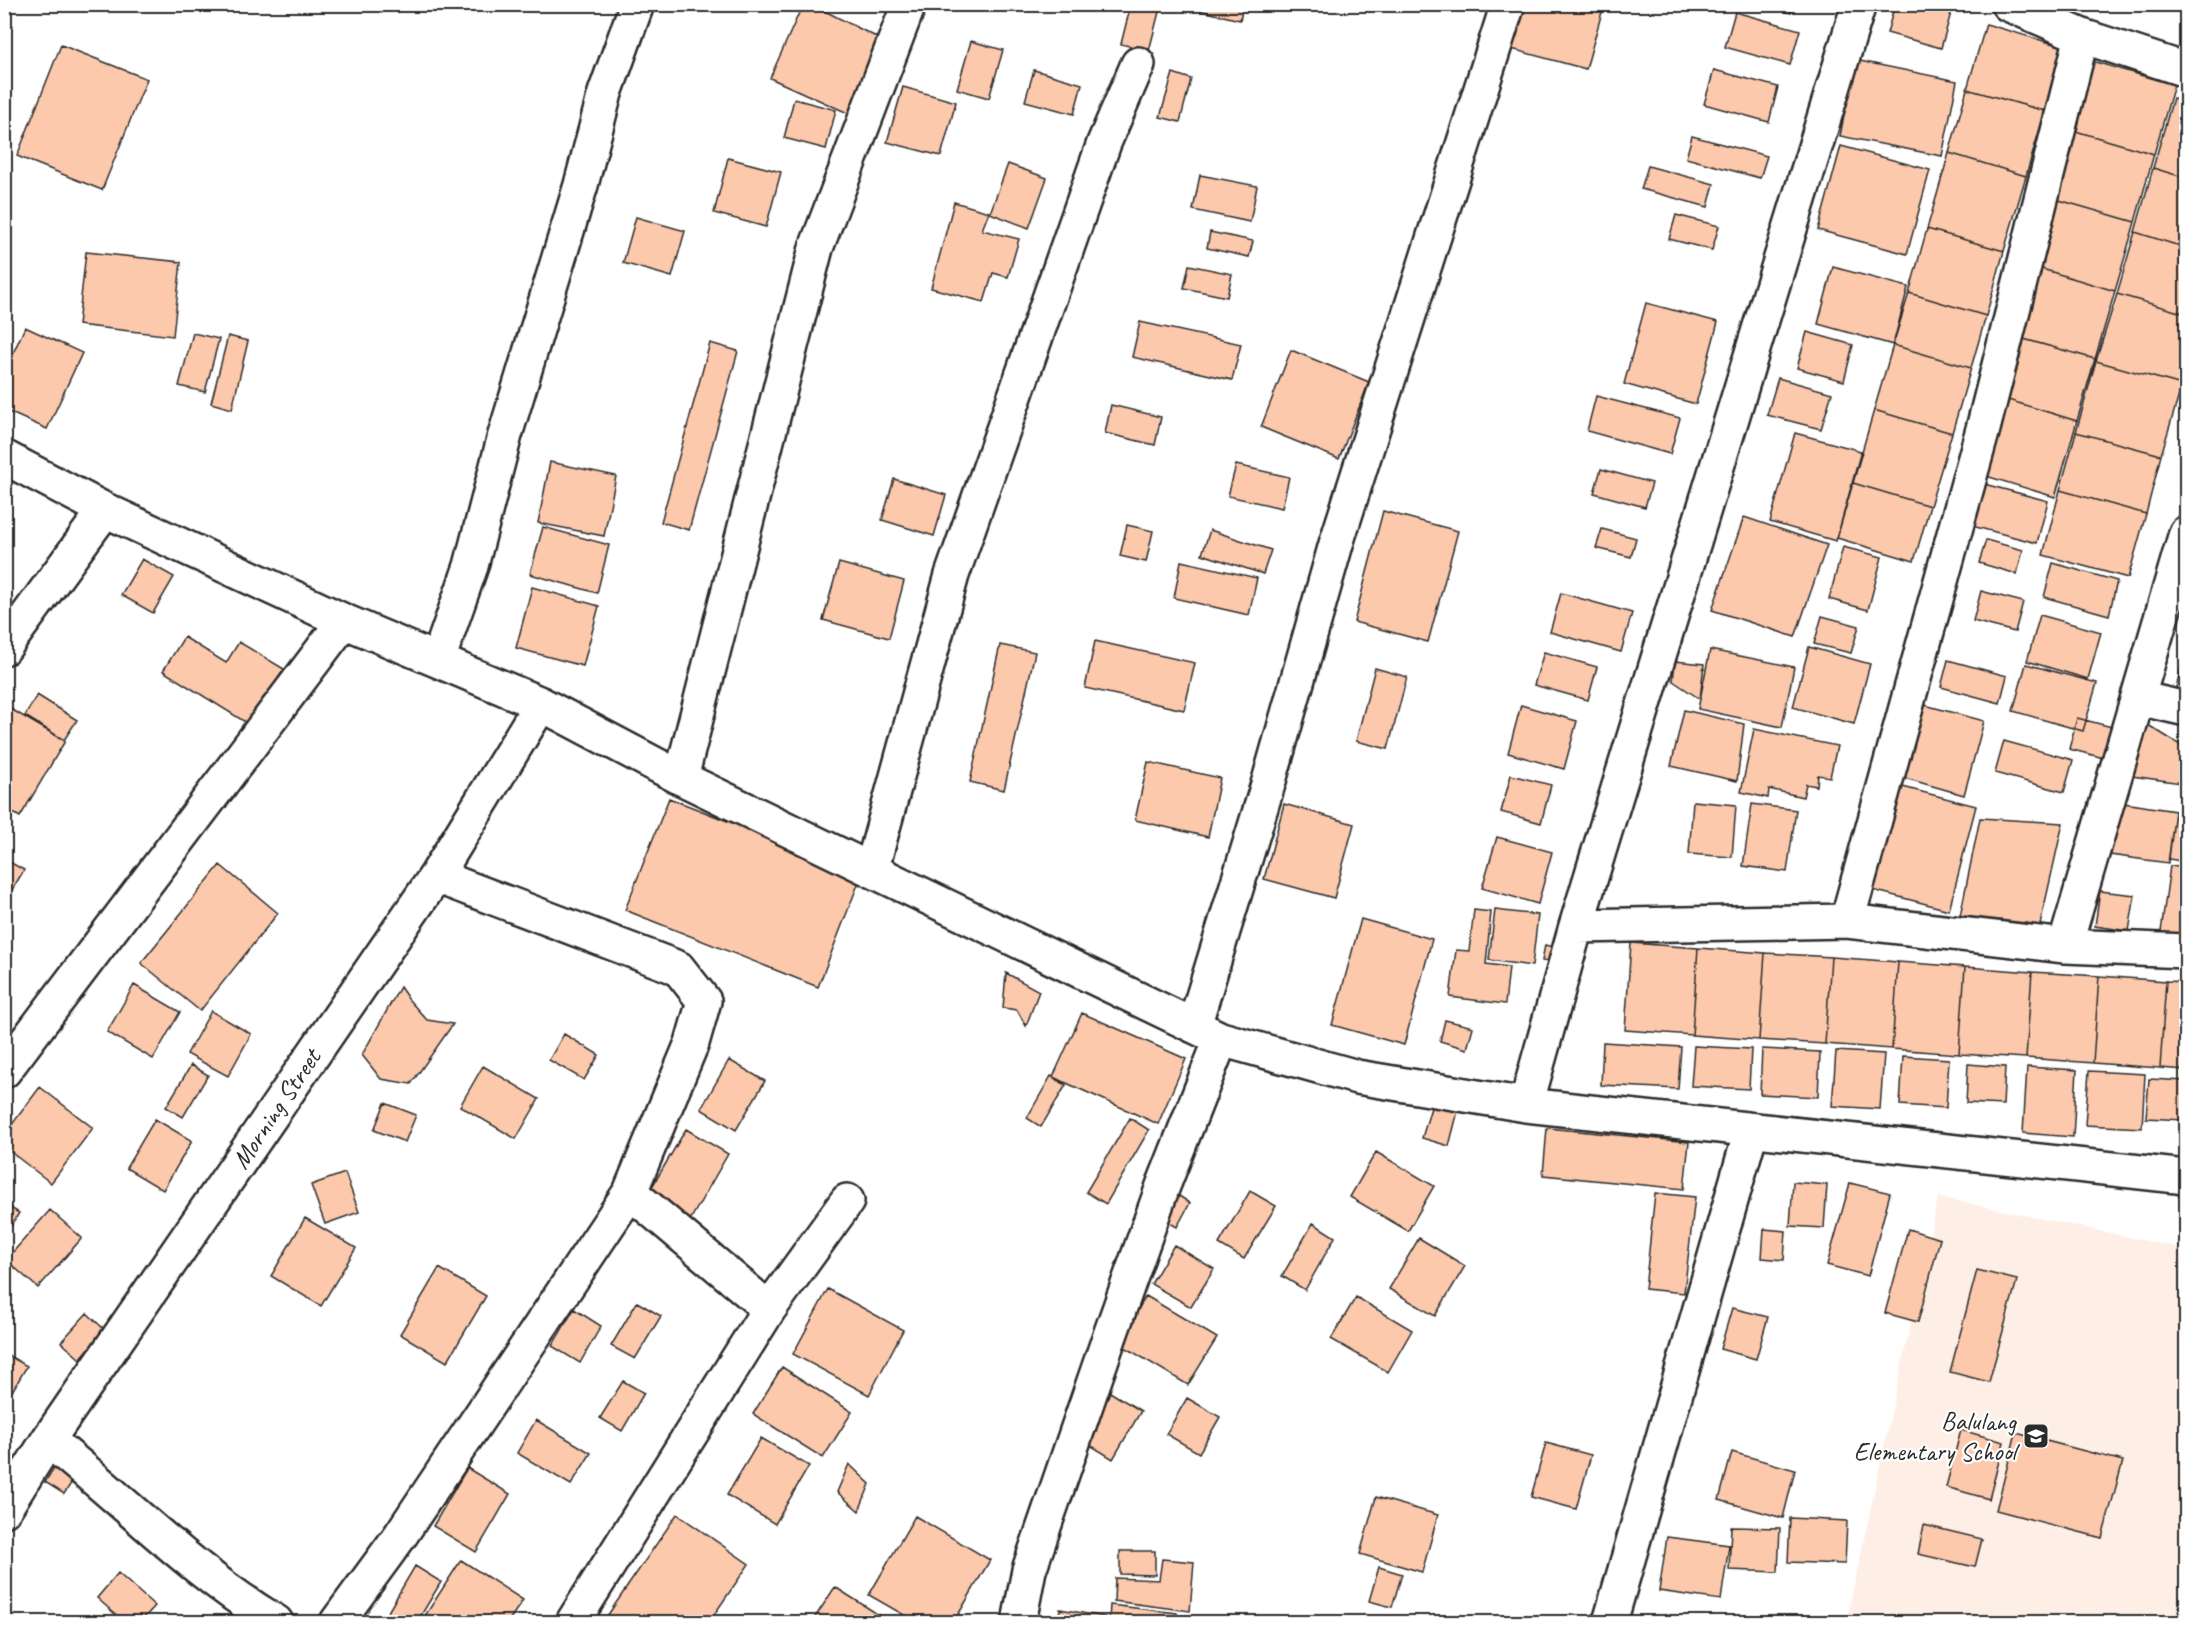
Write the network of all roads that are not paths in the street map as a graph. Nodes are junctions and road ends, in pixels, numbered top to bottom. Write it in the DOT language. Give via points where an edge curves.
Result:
graph roads {
  1 [pos="637,4"];
  2 [pos="909,4"];
  3 [pos="1508,4"];
  4 [pos="1859,4"];
  5 [pos="2008,4"];
  6 [pos="2082,36"];
  7 [pos="1138,64"];
  8 [pos="2187,70"];
  9 [pos="4,457"];
  10 [pos="105,510"];
  11 [pos="2187,533"];
  12 [pos="344,621"];
  13 [pos="4,648"];
  14 [pos="438,660"];
  15 [pos="2138,698"];
  16 [pos="541,704"];
  17 [pos="2187,709"];
  18 [pos="681,778"];
  19 [pos="872,868"];
  20 [pos="436,876"];
  21 [pos="1847,921"];
  22 [pos="1576,926"];
  23 [pos="2066,946"];
  24 [pos="2187,951"];
  25 [pos="1208,1033"];
  26 [pos="4,1071"];
  27 [pos="1526,1105"];
  28 [pos="1751,1131"];
  29 [pos="2187,1177"];
  30 [pos="630,1192"];
  31 [pos="848,1201"];
  32 [pos="769,1309"];
  33 [pos="48,1440"];
  34 [pos="4,1510"];
  35 [pos="276,1623"];
  36 [pos="337,1623"];
  37 [pos="573,1623"];
  38 [pos="1019,1623"];
  39 [pos="1610,1623"];
  1 -- 14 [label="street" via="605,93 471,566"];
  2 -- 18 [label="street" via="816,248"];
  3 -- 25 [label="street" via="1336,544 1269,781"];
  4 -- 22 [label="street"];
  5 -- 6 [label="street"];
  6 -- 8 [label="street"];
  6 -- 21 [label="street" via="1983,429"];
  7 -- 19 [label="street" via="1104,143 952,575"];
  9 -- 10 [label="street"];
  10 -- 12 [label="street"];
  10 -- 13 [label="street"];
  11 -- 15 [label="street"];
  12 -- 14 [label="street"];
  12 -- 26 [label="street"];
  14 -- 16 [label="street"];
  15 -- 17 [label="street"];
  15 -- 23 [label="street"];
  16 -- 18 [label="street"];
  16 -- 20 [label="street, Morning Street"];
  18 -- 19 [label="street"];
  19 -- 25 [label="street"];
  20 -- 30 [label="street" via="678,968 704,1001 692,1043"];
  20 -- 33 [label="street, Morning Street"];
  21 -- 22 [label="street"];
  21 -- 23 [label="street"];
  22 -- 27 [label="street"];
  23 -- 24 [label="street"];
  25 -- 27 [label="street" via="1357,1077"];
  25 -- 38 [label="street" via="1163,1186 1029,1570"];
  27 -- 28 [label="street"];
  28 -- 29 [label="street"];
  28 -- 39 [label="street"];
  30 -- 32 [label="street"];
  30 -- 36 [label="street" via="400,1536"];
  31 -- 32 [label="street"];
  32 -- 37 [label="street"];
  33 -- 34 [label="street, Morning Street"];
  33 -- 35 [label="street" via="167,1544"];
}
